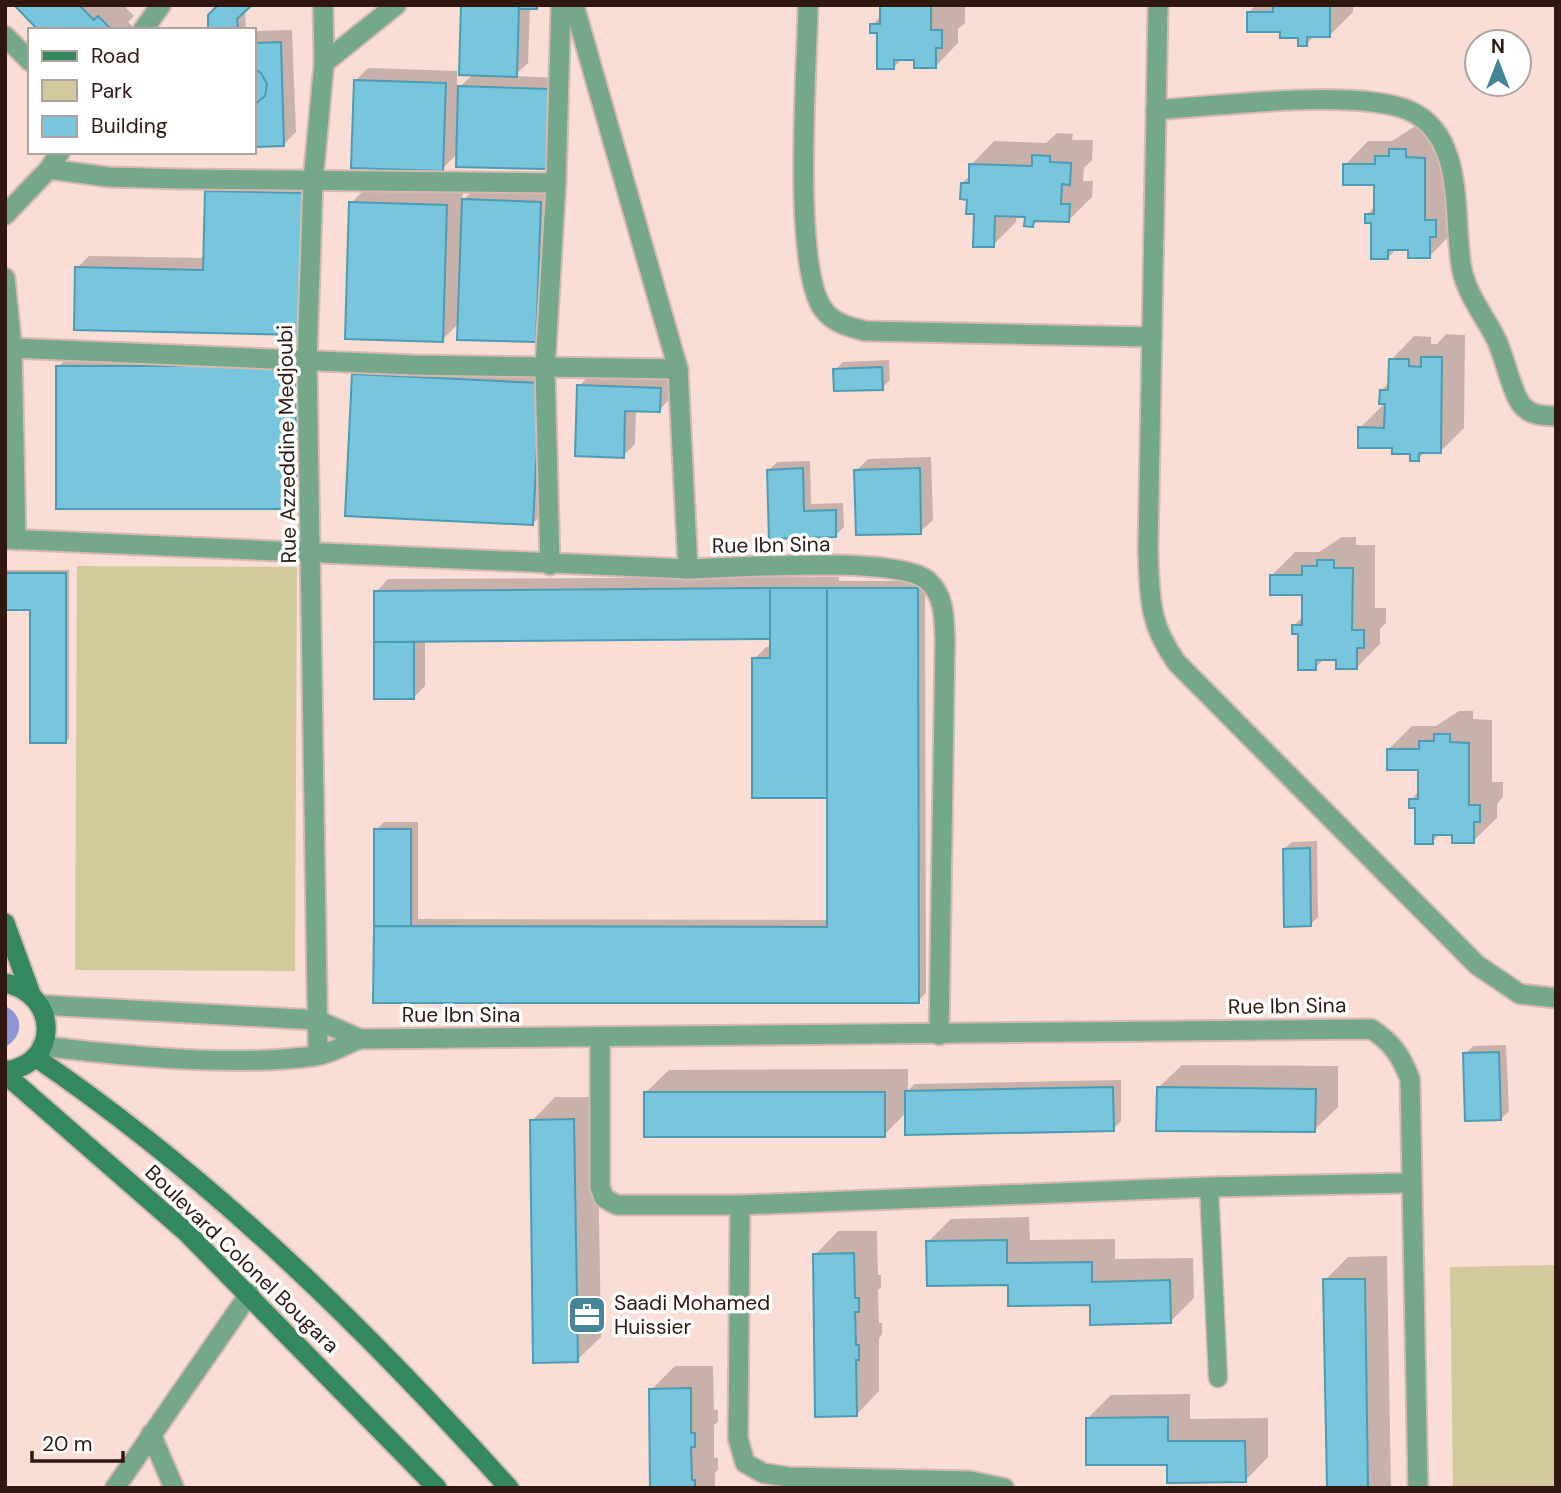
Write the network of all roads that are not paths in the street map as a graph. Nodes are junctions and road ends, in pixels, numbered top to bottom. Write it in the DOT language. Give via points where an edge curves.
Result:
graph roads {
  1 [pos="161,5"];
  2 [pos="323,5"];
  3 [pos="396,5"];
  4 [pos="561,5"];
  5 [pos="575,5"];
  6 [pos="808,5"];
  7 [pos="1158,5"];
  8 [pos="144,28"];
  9 [pos="5,36"];
  10 [pos="28,59"];
  11 [pos="324,63"];
  12 [pos="1156,110"];
  13 [pos="59,154"];
  14 [pos="49,169"];
  15 [pos="313,181"];
  16 [pos="556,183"];
  17 [pos="5,215"];
  18 [pos="5,278"];
  19 [pos="1152,338"];
  20 [pos="12,348"];
  21 [pos="307,360"];
  22 [pos="545,369"];
  23 [pos="678,369"];
  24 [pos="1556,416"];
  25 [pos="11,540"];
  26 [pos="311,552"];
  27 [pos="550,565"];
  28 [pos="688,569"];
  29 [pos="5,923"];
  30 [pos="5,983"];
  31 [pos="1556,998"];
  32 [pos="36,1000"];
  33 [pos="317,1020"];
  34 [pos="939,1035"];
  35 [pos="600,1037"];
  36 [pos="360,1039"];
  37 [pos="39,1052"];
  38 [pos="318,1055"];
  39 [pos="5,1072"];
  40 [pos="1409,1183"];
  41 [pos="1209,1187"];
  42 [pos="740,1205"];
  43 [pos="250,1293"];
  44 [pos="1218,1378"];
  45 [pos="151,1434"];
  46 [pos="115,1488"];
  47 [pos="174,1488"];
  48 [pos="437,1488"];
  49 [pos="509,1488"];
  50 [pos="1004,1488"];
  51 [pos="1418,1488"];
  1 -- 8 [label="street"];
  2 -- 11 [label="street, Rue Azzeddine Medjoubi"];
  3 -- 11 [label="street"];
  4 -- 16 [label="street"];
  5 -- 23 [label="street, Rue Ibn Sina"];
  6 -- 19 [label="street" via="805,229 809,272 824,311 839,323 865,331"];
  7 -- 12 [label="street"];
  9 -- 10 [label="street"];
  11 -- 15 [label="street, Rue Azzeddine Medjoubi"];
  12 -- 19 [label="street"];
  12 -- 24 [label="street" via="1250,103 1377,102 1410,111 1433,126 1444,146 1453,182 1462,272 1496,340 1519,402 1535,416"];
  13 -- 14 [label="street"];
  14 -- 15 [label="street" via="108,177"];
  14 -- 17 [label="street"];
  15 -- 16 [label="street"];
  15 -- 21 [label="street, Rue Azzeddine Medjoubi"];
  16 -- 22 [label="street"];
  18 -- 20 [label="street"];
  19 -- 31 [label="street" via="1148,550 1150,606 1159,638 1177,663 1476,965 1520,994"];
  20 -- 21 [label="street"];
  20 -- 25 [label="street"];
  21 -- 22 [label="street"];
  21 -- 26 [label="street, Rue Azzeddine Medjoubi"];
  22 -- 23 [label="street"];
  22 -- 27 [label="street"];
  23 -- 28 [label="street, Rue Ibn Sina"];
  25 -- 26 [label="street"];
  26 -- 27 [label="street"];
  26 -- 33 [label="street, Rue Azzeddine Medjoubi"];
  27 -- 28 [label="street"];
  28 -- 34 [label="street, Rue Ibn Sina" via="870,566 907,570 938,591 945,641"];
  29 -- 32 [label="main road"];
  30 -- 32 [label="main road" via="19,986"];
  32 -- 33 [label="street"];
  32 -- 37 [label="main road" via="46,1019"];
  33 -- 36 [label="street"];
  33 -- 38 [label="street, Rue Azzeddine Medjoubi"];
  34 -- 35 [label="street, Rue Ibn Sina"];
  34 -- 40 [label="street, Rue Ibn Sina" via="1371,1029 1387,1039 1410,1079"];
  35 -- 36 [label="street, Rue Ibn Sina"];
  35 -- 42 [label="street" via="600,1187 604,1198 630,1207"];
  36 -- 38 [label="street"];
  37 -- 38 [label="street" via="166,1057"];
  37 -- 39 [label="main road" via="26,1065"];
  37 -- 49 [label="main road" via="239,1214 443,1415"];
  39 -- 43 [label="main road, Boulevard Colonel Bougara"];
  40 -- 41 [label="street"];
  40 -- 51 [label="street, Rue Ibn Sina"];
  41 -- 42 [label="street"];
  41 -- 44 [label="lane"];
  42 -- 50 [label="street" via="738,1438 745,1463 763,1473 788,1477 970,1481"];
  43 -- 45 [label="street"];
  43 -- 48 [label="main road, Boulevard Colonel Bougara"];
  45 -- 46 [label="street"];
  45 -- 47 [label="street"];
}
